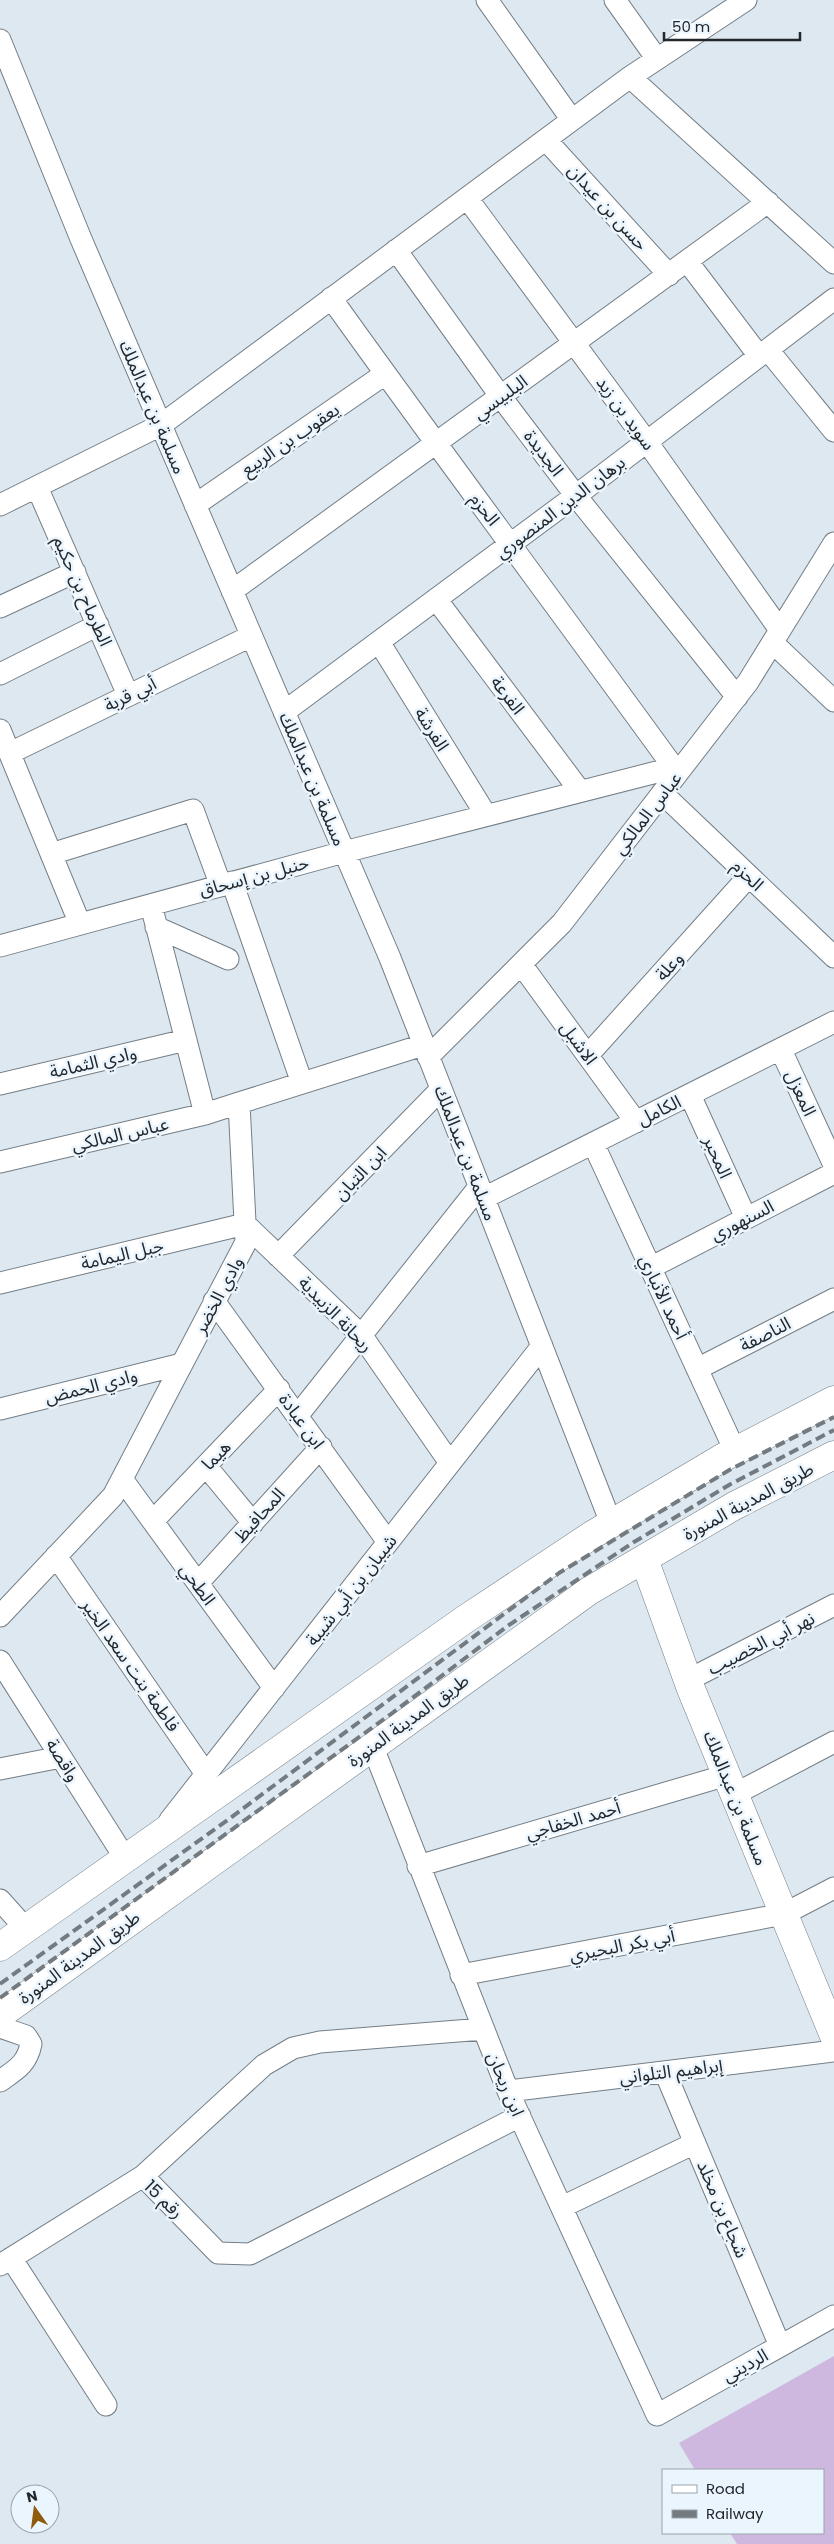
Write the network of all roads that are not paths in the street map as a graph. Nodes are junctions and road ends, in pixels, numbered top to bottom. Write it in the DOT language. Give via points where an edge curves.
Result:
graph roads {
  1 [pos="487,0"];
  2 [pos="615,0"];
  3 [pos="745,0"];
  4 [pos="0,40"];
  5 [pos="657,59"];
  6 [pos="630,77"];
  7 [pos="572,120"];
  8 [pos="546,140"];
  9 [pos="467,198"];
  10 [pos="768,202"];
  11 [pos="396,250"];
  12 [pos="687,261"];
  13 [pos="834,263"];
  14 [pos="669,274"];
  15 [pos="331,298"];
  16 [pos="834,299"];
  17 [pos="575,344"];
  18 [pos="763,353"];
  19 [pos="385,374"];
  20 [pos="501,397"];
  21 [pos="161,425"];
  22 [pos="834,431"];
  23 [pos="647,442"];
  24 [pos="435,444"];
  25 [pos="37,487"];
  26 [pos="576,496"];
  27 [pos="0,505"];
  28 [pos="195,505"];
  29 [pos="512,543"];
  30 [pos="834,543"];
  31 [pos="74,572"];
  32 [pos="232,591"];
  33 [pos="436,599"];
  34 [pos="0,607"];
  35 [pos="98,625"];
  36 [pos="251,636"];
  37 [pos="776,636"];
  38 [pos="379,642"];
  39 [pos="0,674"];
  40 [pos="128,696"];
  41 [pos="737,697"];
  42 [pos="834,701"];
  43 [pos="284,712"];
  44 [pos="0,730"];
  45 [pos="10,753"];
  46 [pos="679,766"];
  47 [pos="580,791"];
  48 [pos="662,793"];
  49 [pos="486,815"];
  50 [pos="344,852"];
  51 [pos="51,854"];
  52 [pos="749,876"];
  53 [pos="226,884"];
  54 [pos="151,905"];
  55 [pos="80,924"];
  56 [pos="156,927"];
  57 [pos="0,946"];
  58 [pos="834,957"];
  59 [pos="228,959"];
  60 [pos="521,964"];
  61 [pos="834,1022"];
  62 [pos="186,1040"];
  63 [pos="781,1050"];
  64 [pos="426,1051"];
  65 [pos="588,1055"];
  66 [pos="302,1083"];
  67 [pos="0,1084"];
  68 [pos="441,1089"];
  69 [pos="690,1095"];
  70 [pos="239,1103"];
  71 [pos="205,1114"];
  72 [pos="636,1122"];
  73 [pos="593,1143"];
  74 [pos="0,1162"];
  75 [pos="834,1165"];
  76 [pos="834,1173"];
  77 [pos="481,1192"];
  78 [pos="746,1218"];
  79 [pos="245,1224"];
  80 [pos="278,1256"];
  81 [pos="650,1268"];
  82 [pos="0,1283"];
  83 [pos="834,1299"];
  84 [pos="214,1301"];
  85 [pos="362,1336"];
  86 [pos="542,1346"];
  87 [pos="182,1364"];
  88 [pos="697,1369"];
  89 [pos="279,1389"];
  90 [pos="834,1400"];
  91 [pos="0,1409"];
  92 [pos="298,1415"];
  93 [pos="321,1447"];
  94 [pos="735,1452"];
  95 [pos="834,1455"];
  96 [pos="450,1463"];
  97 [pos="206,1466"];
  98 [pos="122,1479"];
  99 [pos="153,1521"];
  100 [pos="253,1523"];
  101 [pos="611,1523"];
  102 [pos="388,1542"];
  103 [pos="56,1556"];
  104 [pos="644,1559"];
  105 [pos="198,1583"];
  106 [pos="834,1605"];
  107 [pos="0,1616"];
  108 [pos="0,1661"];
  109 [pos="688,1680"];
  110 [pos="274,1688"];
  111 [pos="834,1742"];
  112 [pos="372,1745"];
  113 [pos="61,1757"];
  114 [pos="0,1770"];
  115 [pos="206,1774"];
  116 [pos="731,1785"];
  117 [pos="159,1834"];
  118 [pos="125,1858"];
  119 [pos="418,1866"];
  120 [pos="834,1888"];
  121 [pos="0,1900"];
  122 [pos="784,1914"];
  123 [pos="26,1928"];
  124 [pos="0,1946"];
  125 [pos="461,1975"];
  126 [pos="0,2015"];
  127 [pos="0,2027"];
  128 [pos="483,2029"];
  129 [pos="834,2036"];
  130 [pos="834,2051"];
  131 [pos="665,2072"];
  132 [pos="0,2081"];
  133 [pos="508,2091"];
  134 [pos="520,2116"];
  135 [pos="695,2143"];
  136 [pos="142,2176"];
  137 [pos="562,2207"];
  138 [pos="6,2261"];
  139 [pos="834,2316"];
  140 [pos="780,2346"];
  141 [pos="106,2405"];
  142 [pos="657,2415"];
  1 -- 7 [label="street"];
  2 -- 5 [label="street"];
  3 -- 5 [label="street"];
  4 -- 21 [label="street, مسلمة بن عبدالملك"];
  5 -- 6 [label="street"];
  6 -- 7 [label="street"];
  6 -- 10 [label="street"];
  7 -- 8 [label="street"];
  8 -- 9 [label="street"];
  8 -- 14 [label="street, حسن بن عيدان"];
  9 -- 11 [label="street"];
  9 -- 17 [label="street, سويد بن زيد"];
  10 -- 12 [label="street, البلبيسي"];
  10 -- 13 [label="street"];
  11 -- 15 [label="street"];
  11 -- 20 [label="street, الجديدة"];
  12 -- 14 [label="street, البلبيسي"];
  12 -- 18 [label="street"];
  14 -- 17 [label="street, البلبيسي"];
  15 -- 19 [label="street, الحزم"];
  15 -- 21 [label="street"];
  16 -- 18 [label="street, برهان الدين المنصوري"];
  17 -- 20 [label="street, البلبيسي"];
  17 -- 23 [label="street, سويد بن زيد"];
  18 -- 22 [label="street"];
  18 -- 23 [label="street, برهان الدين المنصوري"];
  19 -- 24 [label="street, الحزم"];
  19 -- 28 [label="street, يعقوب بن الربيع"];
  20 -- 24 [label="street, البلبيسي"];
  20 -- 26 [label="street, الجديدة"];
  21 -- 25 [label="street"];
  21 -- 28 [label="street, مسلمة بن عبدالملك"];
  23 -- 26 [label="street, برهان الدين المنصوري"];
  23 -- 37 [label="street, سويد بن زيد"];
  24 -- 29 [label="street, الحزم"];
  24 -- 32 [label="street, البلبيسي"];
  25 -- 27 [label="street"];
  25 -- 31 [label="street, الطرماح بن حكيم"];
  26 -- 29 [label="street, برهان الدين المنصوري"];
  26 -- 41 [label="street, الجديدة"];
  28 -- 32 [label="street, مسلمة بن عبدالملك"];
  29 -- 33 [label="street, برهان الدين المنصوري"];
  29 -- 46 [label="street, الحزم"];
  30 -- 37 [label="street, عباس المالكي"];
  31 -- 34 [label="street"];
  31 -- 35 [label="street, الطرماح بن حكيم"];
  32 -- 36 [label="street, مسلمة بن عبدالملك"];
  33 -- 38 [label="street, برهان الدين المنصوري"];
  33 -- 47 [label="street, الفرعة"];
  35 -- 39 [label="street"];
  35 -- 40 [label="street, الطرماح بن حكيم"];
  36 -- 40 [label="street, أبي قربة"];
  36 -- 43 [label="street, مسلمة بن عبدالملك"];
  37 -- 41 [label="street, عباس المالكي"];
  37 -- 42 [label="street, سويد بن زيد"];
  38 -- 43 [label="street, برهان الدين المنصوري"];
  38 -- 49 [label="street, الفرشة"];
  40 -- 45 [label="street, أبي قربة"];
  41 -- 46 [label="street, عباس المالكي"];
  43 -- 50 [label="street, مسلمة بن عبدالملك"];
  44 -- 45 [label="street"];
  45 -- 51 [label="street"];
  46 -- 47 [label="street, حنبل بن إسحاق"];
  46 -- 48 [label="street, عباس المالكي"];
  47 -- 49 [label="street, حنبل بن إسحاق"];
  48 -- 52 [label="street, الحزم"];
  48 -- 60 [label="street, عباس المالكي" via="562,923"];
  49 -- 50 [label="street, حنبل بن إسحاق"];
  50 -- 53 [label="street, حنبل بن إسحاق"];
  50 -- 64 [label="street, مسلمة بن عبدالملك"];
  51 -- 53 [label="street" via="193,810"];
  51 -- 55 [label="street"];
  52 -- 58 [label="street, الحزم"];
  52 -- 65 [label="street, وعلة"];
  53 -- 54 [label="street, حنبل بن إسحاق"];
  53 -- 66 [label="street"];
  54 -- 55 [label="street, حنبل بن إسحاق"];
  54 -- 56 [label="street"];
  55 -- 57 [label="street, حنبل بن إسحاق"];
  56 -- 59 [label="street"];
  56 -- 62 [label="street"];
  60 -- 64 [label="street, عباس المالكي"];
  60 -- 65 [label="street, الاشبل"];
  61 -- 63 [label="street, الكامل"];
  62 -- 67 [label="street, وادي الثمامة"];
  62 -- 71 [label="street"];
  63 -- 69 [label="street, الكامل"];
  63 -- 75 [label="street, المعزل"];
  64 -- 66 [label="street"];
  64 -- 68 [label="street, مسلمة بن عبدالملك"];
  65 -- 72 [label="street, الاشبل"];
  66 -- 70 [label="street"];
  68 -- 77 [label="street, مسلمة بن عبدالملك"];
  68 -- 80 [label="street, ابن التبان"];
  69 -- 72 [label="street, الكامل"];
  69 -- 78 [label="street, المحبر"];
  70 -- 71 [label="street, عباس المالكي"];
  70 -- 79 [label="street, وادي الخضر"];
  71 -- 74 [label="street, عباس المالكي"];
  72 -- 73 [label="street, الكامل"];
  73 -- 77 [label="street, الكامل"];
  73 -- 81 [label="street, أحمد الأنباري"];
  76 -- 78 [label="street, السنهوري"];
  77 -- 85 [label="street, الكامل"];
  77 -- 86 [label="street, مسلمة بن عبدالملك"];
  78 -- 81 [label="street, السنهوري"];
  79 -- 80 [label="street, ريحانة الزبيدية"];
  79 -- 82 [label="street, جبل اليمامة"];
  79 -- 84 [label="street, وادي الخضر" via="246,1242"];
  80 -- 85 [label="street, ريحانة الزبيدية"];
  81 -- 88 [label="street, أحمد الأنباري"];
  83 -- 88 [label="street, الناصفة"];
  84 -- 87 [label="street, وادي الخضر"];
  84 -- 89 [label="street, ابن عبادة"];
  85 -- 92 [label="street, الكامل"];
  85 -- 96 [label="street, ريحانة الزبيدية"];
  86 -- 96 [label="street, شيبان بن أبي شيبة"];
  86 -- 101 [label="street, مسلمة بن عبدالملك"];
  87 -- 91 [label="street, وادي الحمض"];
  87 -- 98 [label="street, وادي الخضر"];
  88 -- 94 [label="street, أحمد الأنباري"];
  89 -- 92 [label="street, ابن عبادة"];
  89 -- 97 [label="street, هيما"];
  90 -- 94 [label="main road"];
  92 -- 93 [label="street, ابن عبادة"];
  93 -- 100 [label="street, المحافيظ"];
  93 -- 102 [label="street, ابن عبادة"];
  94 -- 101 [label="main road"];
  95 -- 104 [label="main road, طريق المدينة المنورة" via="734,1506"];
  96 -- 102 [label="street, شيبان بن أبي شيبة"];
  97 -- 99 [label="street, هيما"];
  97 -- 100 [label="street"];
  98 -- 99 [label="street, الطحي"];
  98 -- 103 [label="street, وادي الخضر" via="113,1496"];
  99 -- 105 [label="street, الطحي"];
  100 -- 105 [label="street, المحافيظ"];
  101 -- 117 [label="main road" via="464,1620"];
  102 -- 110 [label="street, شيبان بن أبي شيبة"];
  103 -- 107 [label="street, وادي الخضر"];
  103 -- 115 [label="street, فاطمة بنت سعد الخير"];
  104 -- 109 [label="main road, مسلمة بن عبدالملك"];
  104 -- 112 [label="main road, طريق المدينة المنورة" via="589,1591"];
  105 -- 110 [label="street, الطحي"];
  106 -- 109 [label="street, نهر أبي الخصيب"];
  108 -- 113 [label="street, واقصة"];
  109 -- 116 [label="main road, مسلمة بن عبدالملك"];
  110 -- 115 [label="street, شيبان بن أبي شيبة"];
  111 -- 116 [label="street, أحمد الخفاجي"];
  112 -- 119 [label="street, ابن ريحان"];
  112 -- 126 [label="main road, طريق المدينة المنورة"];
  113 -- 114 [label="street"];
  113 -- 118 [label="street, واقصة"];
  115 -- 117 [label="street, شيبان بن أبي شيبة"];
  116 -- 119 [label="street, أحمد الخفاجي"];
  116 -- 122 [label="main road, مسلمة بن عبدالملك"];
  117 -- 118 [label="main road"];
  118 -- 123 [label="main road"];
  119 -- 125 [label="street, ابن ريحان"];
  120 -- 122 [label="street, أبي بكر البحيري"];
  121 -- 123 [label="street"];
  122 -- 125 [label="street, أبي بكر البحيري"];
  122 -- 129 [label="main road, مسلمة بن عبدالملك"];
  123 -- 124 [label="main road"];
  125 -- 128 [label="street, ابن ريحان"];
  127 -- 132 [label="street" via="26,2036 31,2044 28,2058 22,2066"];
  128 -- 133 [label="street, ابن ريحان"];
  128 -- 136 [label="street" via="320,2042 293,2048 264,2065"];
  130 -- 131 [label="street, إبراهيم التلواني"];
  131 -- 133 [label="street, إبراهيم التلواني"];
  131 -- 135 [label="street, شجاع بن مخلد"];
  133 -- 134 [label="street, ابن ريحان"];
  134 -- 136 [label="street, رقم 15" via="250,2254 218,2253"];
  134 -- 137 [label="street, ابن ريحان"];
  135 -- 137 [label="street"];
  135 -- 140 [label="street, شجاع بن مخلد"];
  136 -- 138 [label="street, رقم 15"];
  137 -- 142 [label="street, ابن ريحان"];
  138 -- 141 [label="street"];
  139 -- 140 [label="street, الرديني"];
  140 -- 142 [label="street, الرديني"];
}
